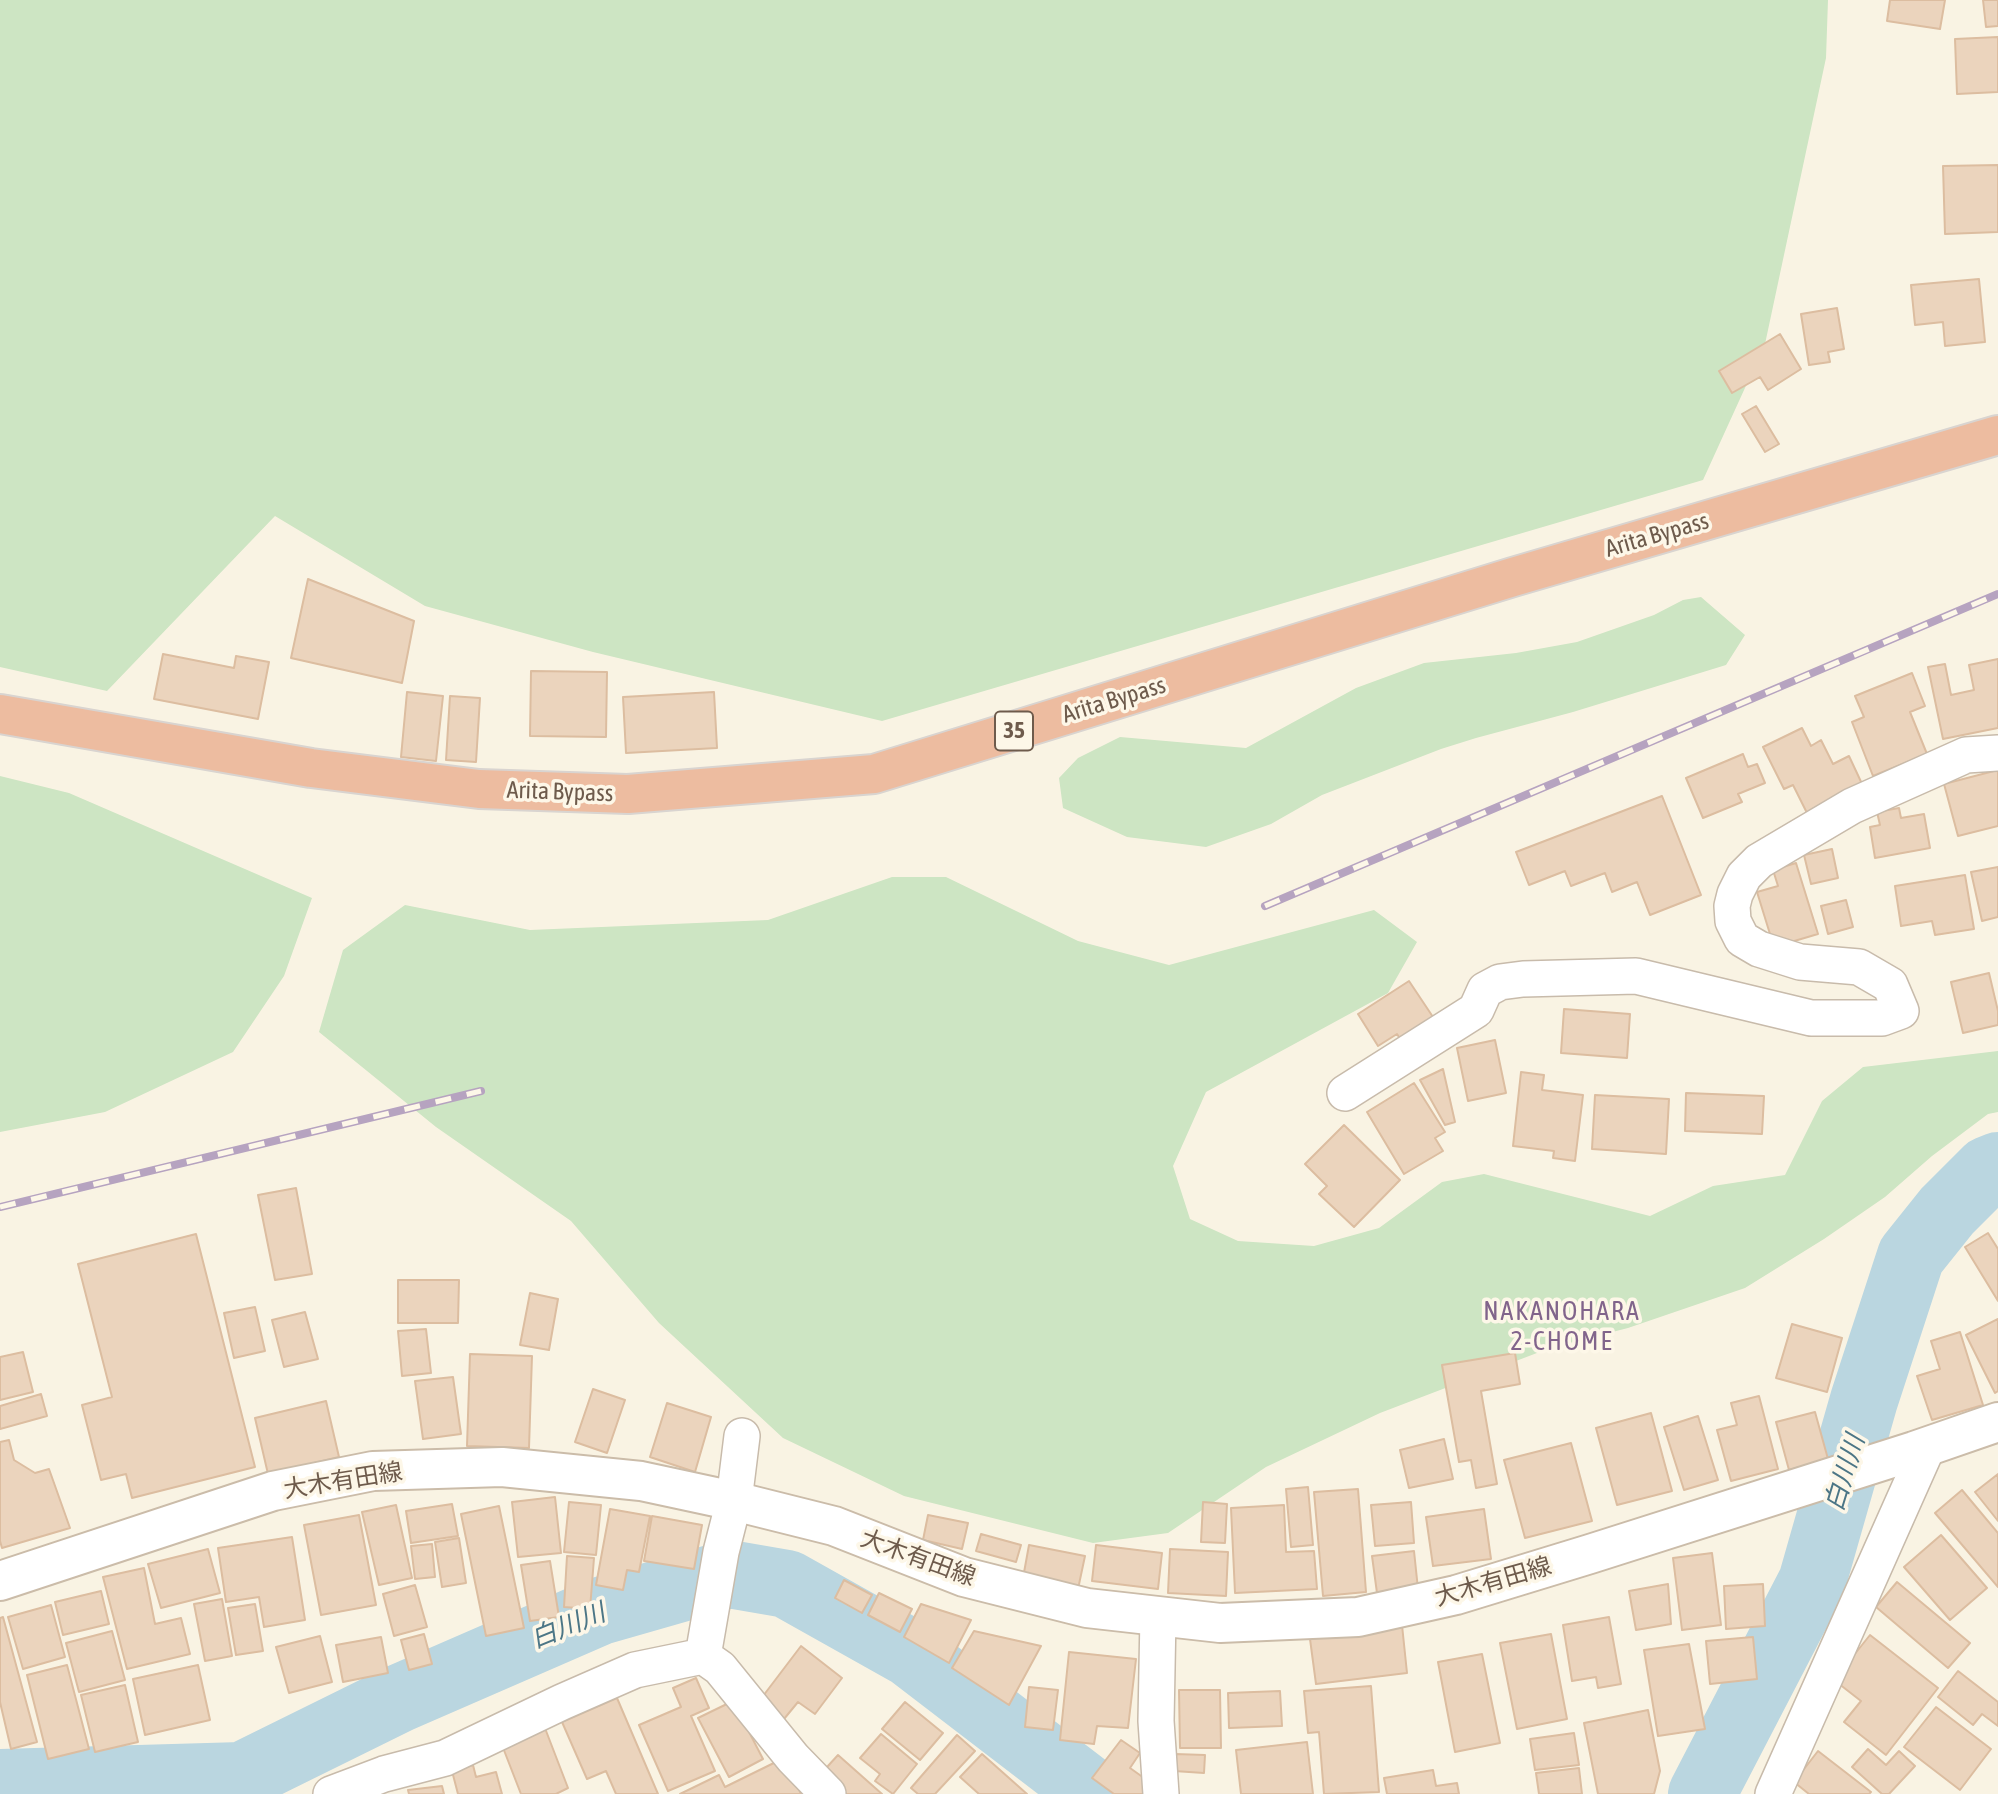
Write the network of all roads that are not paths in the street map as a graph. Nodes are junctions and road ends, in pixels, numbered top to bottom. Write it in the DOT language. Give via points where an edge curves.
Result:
graph roads {
  1 [pos="1998,435"];
  2 [pos="0,714"];
  3 [pos="1998,753"];
  4 [pos="1345,1093"];
  5 [pos="1998,1422"];
  6 [pos="742,1436"];
  7 [pos="1928,1446"];
  8 [pos="730,1518"];
  9 [pos="0,1581"];
  10 [pos="1158,1616"];
  11 [pos="703,1656"];
  12 [pos="331,1794"];
  13 [pos="828,1794"];
  14 [pos="1161,1794"];
  15 [pos="1773,1794"];
  1 -- 2 [label="highway, Arita Bypass / 35" via="1513,577 874,774 628,794 479,789 311,768"];
  3 -- 4 [label="street" via="1966,755 1852,806 1759,861 1735,894 1733,921 1742,939 1759,950 1800,962 1860,967 1890,985 1901,1011 1882,1018 1811,1018 1636,976 1500,982 1485,990 1476,1010"];
  5 -- 7 [label="main road, 大木有田線"];
  6 -- 8 [label="street"];
  7 -- 10 [label="main road, 大木有田線" via="1590,1554 1358,1617 1220,1623"];
  7 -- 15 [label="street"];
  8 -- 9 [label="main road, 大木有田線" via="641,1481 502,1467 373,1471 273,1491"];
  8 -- 10 [label="main road, 大木有田線" via="834,1527 964,1577 1087,1608"];
  8 -- 11 [label="street"];
  10 -- 14 [label="street" via="1156,1721"];
  11 -- 12 [label="street" via="635,1670 445,1758"];
  11 -- 13 [label="street" via="720,1668"];
}
